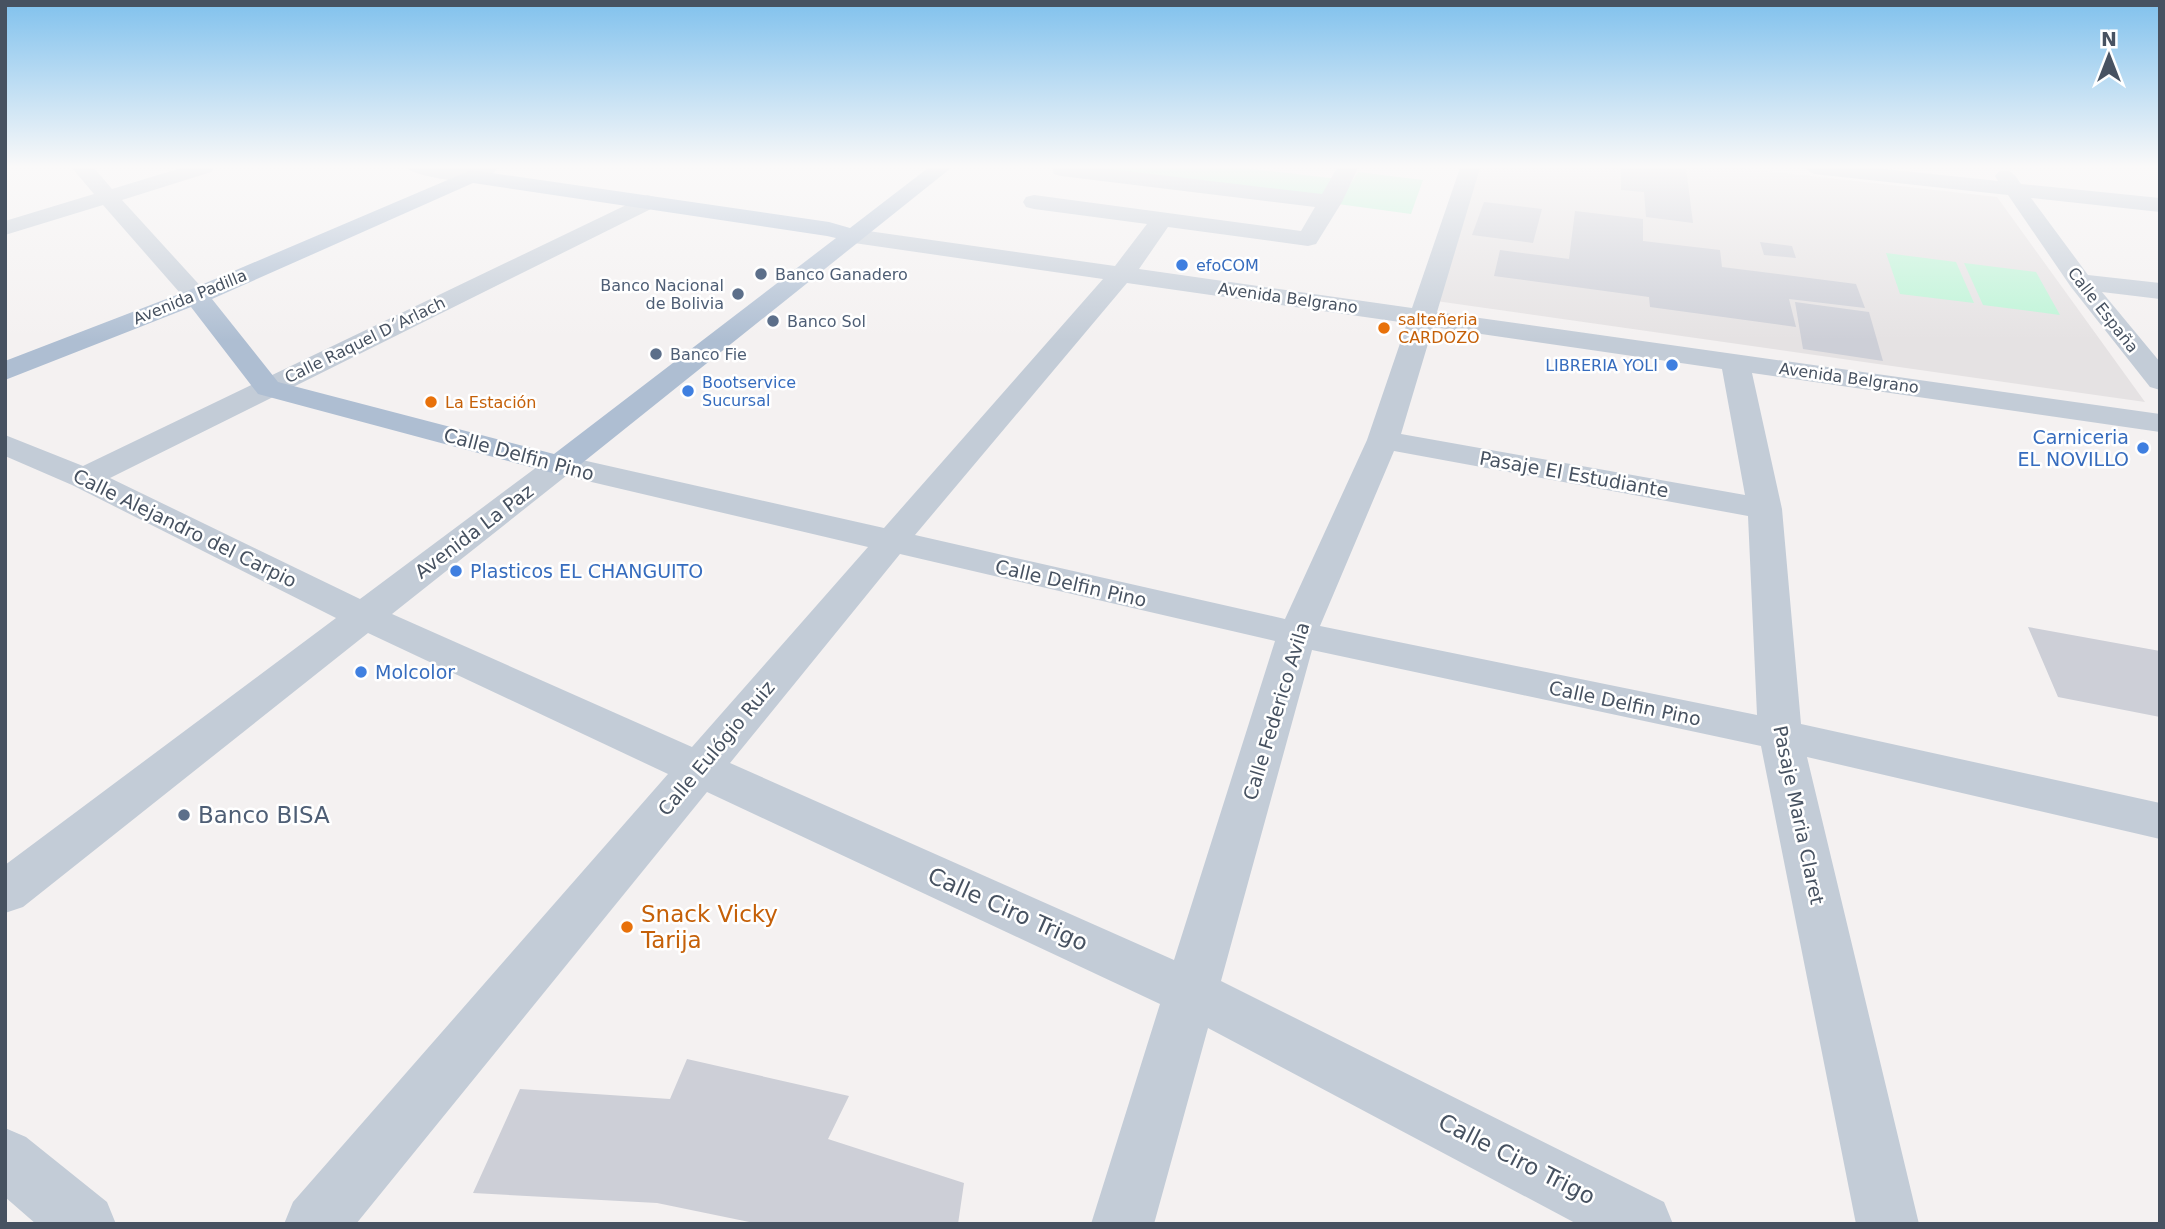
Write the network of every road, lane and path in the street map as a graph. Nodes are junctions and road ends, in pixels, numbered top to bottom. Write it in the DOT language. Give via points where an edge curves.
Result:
graph roads {
  1 [pos="133,225"];
  2 [pos="357,225"];
  3 [pos="598,225"];
  4 [pos="805,225"];
  5 [pos="867,225"];
  6 [pos="1157,225"];
  7 [pos="1202,225"];
  8 [pos="1316,225"];
  9 [pos="1451,225"];
  10 [pos="2040,225"];
  11 [pos="860,231"];
  12 [pos="1125,269"];
  13 [pos="2080,282"];
  14 [pos="2160,291"];
  15 [pos="196,296"];
  16 [pos="1423,312"];
  17 [pos="1734,361"];
  18 [pos="5,371"];
  19 [pos="2160,381"];
  20 [pos="268,388"];
  21 [pos="2160,409"];
  22 [pos="2160,423"];
  23 [pos="1382,440"];
  24 [pos="5,444"];
  25 [pos="560,465"];
  26 [pos="84,478"];
  27 [pos="1765,509"];
  28 [pos="890,543"];
  29 [pos="363,616"];
  30 [pos="1297,634"];
  31 [pos="1780,735"];
  32 [pos="698,768"];
  33 [pos="2160,821"];
  34 [pos="5,892"];
  35 [pos="1192,993"];
  36 [pos="5,1158"];
  37 [pos="85,1224"];
  38 [pos="315,1224"];
  39 [pos="1122,1224"];
  40 [pos="1642,1224"];
  41 [pos="1888,1224"];
  1 -- 15 [label="street"];
  2 -- 15 [label="main road, Avenida Padilla"];
  3 -- 20 [label="street, Calle Raquel D´Arlach"];
  4 -- 11 [label="main road, Avenida Belgrano"];
  5 -- 11 [label="main road, Avenida La Paz"];
  6 -- 12 [label="street, Calle Eulógio Ruiz"];
  7 -- 8 [label="street" via="1308,239"];
  9 -- 16 [label="street, Calle Federico Avila"];
  10 -- 13 [label="street, Calle España"];
  11 -- 12 [label="street, Avenida Belgrano"];
  11 -- 25 [label="main road, Avenida La Paz"];
  12 -- 16 [label="street, Avenida Belgrano"];
  12 -- 28 [label="street, Calle Eulógio Ruiz"];
  13 -- 14 [label="street"];
  13 -- 19 [label="street, Calle España"];
  15 -- 18 [label="main road, Avenida Padilla"];
  15 -- 20 [label="main road"];
  16 -- 17 [label="street, Avenida Belgrano"];
  16 -- 21 [label="street, Avenida Belgrano"];
  16 -- 23 [label="street, Calle Federico Avila"];
  17 -- 22 [label="street, Avenida Belgrano"];
  17 -- 27 [label="street, Pasaje Maria Claret"];
  20 -- 25 [label="main road, Calle Delfin Pino"];
  20 -- 26 [label="street, Calle Raquel D´Arlach"];
  23 -- 27 [label="street, Pasaje El Estudiante"];
  23 -- 30 [label="street, Calle Federico Avila"];
  24 -- 26 [label="street, Calle Alejandro del Carpio"];
  25 -- 28 [label="street, Calle Delfin Pino"];
  25 -- 29 [label="street, Avenida La Paz"];
  26 -- 29 [label="street, Calle Alejandro del Carpio"];
  27 -- 31 [label="street, Pasaje Maria Claret"];
  28 -- 30 [label="street, Calle Delfin Pino"];
  28 -- 32 [label="street, Calle Eulógio Ruiz"];
  29 -- 32 [label="street, Calle Ciro Trigo"];
  29 -- 34 [label="street, Avenida La Paz"];
  30 -- 31 [label="street, Calle Delfin Pino"];
  30 -- 35 [label="street, Calle Federico Avila"];
  31 -- 33 [label="street, Calle Delfin Pino"];
  31 -- 41 [label="street, Pasaje Maria Claret"];
  32 -- 35 [label="street, Calle Ciro Trigo"];
  32 -- 38 [label="street, Calle Eulógio Ruiz"];
  35 -- 39 [label="street, Calle Federico Avila"];
  35 -- 40 [label="street, Calle Ciro Trigo"];
  36 -- 37 [label="street"];
}
